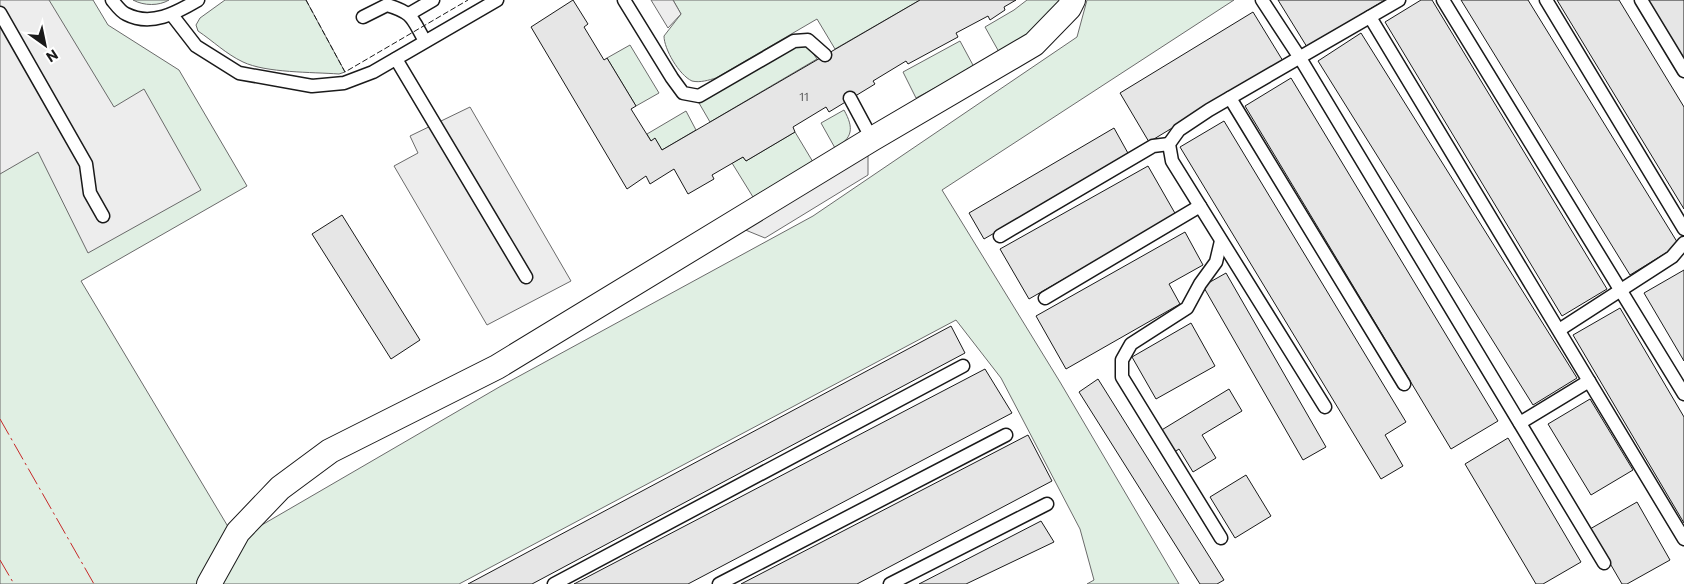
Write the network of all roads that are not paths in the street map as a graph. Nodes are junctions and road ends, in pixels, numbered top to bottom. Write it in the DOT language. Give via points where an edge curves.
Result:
graph roads {
  1 [pos="112,0"];
  2 [pos="198,0"];
  3 [pos="432,0"];
  4 [pos="497,0"];
  5 [pos="624,0"];
  6 [pos="1072,0"];
  7 [pos="1262,0"];
  8 [pos="1399,0"];
  9 [pos="1443,0"];
  10 [pos="1546,0"];
  11 [pos="1641,0"];
  12 [pos="0,13"];
  13 [pos="409,14"];
  14 [pos="172,15"];
  15 [pos="1370,17"];
  16 [pos="363,18"];
  17 [pos="425,41"];
  18 [pos="825,55"];
  19 [pos="1300,58"];
  20 [pos="396,59"];
  21 [pos="1684,71"];
  22 [pos="850,98"];
  23 [pos="1230,98"];
  24 [pos="872,138"];
  25 [pos="1169,144"];
  26 [pos="1200,206"];
  27 [pos="103,216"];
  28 [pos="1684,230"];
  29 [pos="1000,236"];
  30 [pos="1221,241"];
  31 [pos="1684,243"];
  32 [pos="526,276"];
  33 [pos="1621,291"];
  34 [pos="1045,298"];
  35 [pos="1558,330"];
  36 [pos="963,366"];
  37 [pos="1589,381"];
  38 [pos="1404,384"];
  39 [pos="1684,394"];
  40 [pos="1325,407"];
  41 [pos="1520,423"];
  42 [pos="1006,435"];
  43 [pos="1047,504"];
  44 [pos="1221,538"];
  45 [pos="1684,540"];
  46 [pos="1604,563"];
  47 [pos="209,584"];
  48 [pos="554,584"];
  49 [pos="719,584"];
  50 [pos="890,584"];
  1 -- 14 [label="lane" via="124,14 144,20"];
  2 -- 14 [label="lane"];
  3 -- 13 [label="lane"];
  4 -- 17 [label="lane"];
  5 -- 18 [label="lane" via="683,93 699,96 794,41 808,40"];
  6 -- 24 [label="street" via="1069,8 1034,44"];
  7 -- 19 [label="lane"];
  8 -- 15 [label="lane"];
  9 -- 33 [label="lane"];
  10 -- 28 [label="lane"];
  11 -- 21 [label="lane"];
  12 -- 27 [label="lane" via="86,164 90,193"];
  13 -- 16 [label="lane" via="387,5"];
  13 -- 17 [label="lane"];
  14 -- 20 [label="lane" via="196,46 239,73 312,86 344,83"];
  15 -- 19 [label="lane"];
  15 -- 35 [label="lane"];
  17 -- 20 [label="lane"];
  19 -- 23 [label="lane"];
  19 -- 41 [label="lane"];
  20 -- 32 [label="lane"];
  22 -- 24 [label="lane"];
  23 -- 25 [label="lane" via="1179,130"];
  23 -- 38 [label="lane"];
  24 -- 47 [label="street" via="497,368 330,451 280,488 238,532"];
  25 -- 26 [label="lane" via="1172,161"];
  25 -- 29 [label="lane" via="1153,146"];
  26 -- 30 [label="lane"];
  26 -- 34 [label="lane"];
  30 -- 40 [label="lane"];
  30 -- 44 [label="lane" via="1216,262 1187,308 1131,344 1122,360 1122,377"];
  31 -- 33 [label="lane" via="1672,257"];
  33 -- 35 [label="lane"];
  33 -- 39 [label="lane"];
  35 -- 37 [label="lane"];
  36 -- 48 [label="lane"];
  37 -- 41 [label="lane"];
  37 -- 45 [label="lane"];
  41 -- 46 [label="lane"];
  42 -- 49 [label="lane"];
  43 -- 50 [label="lane"];
}
